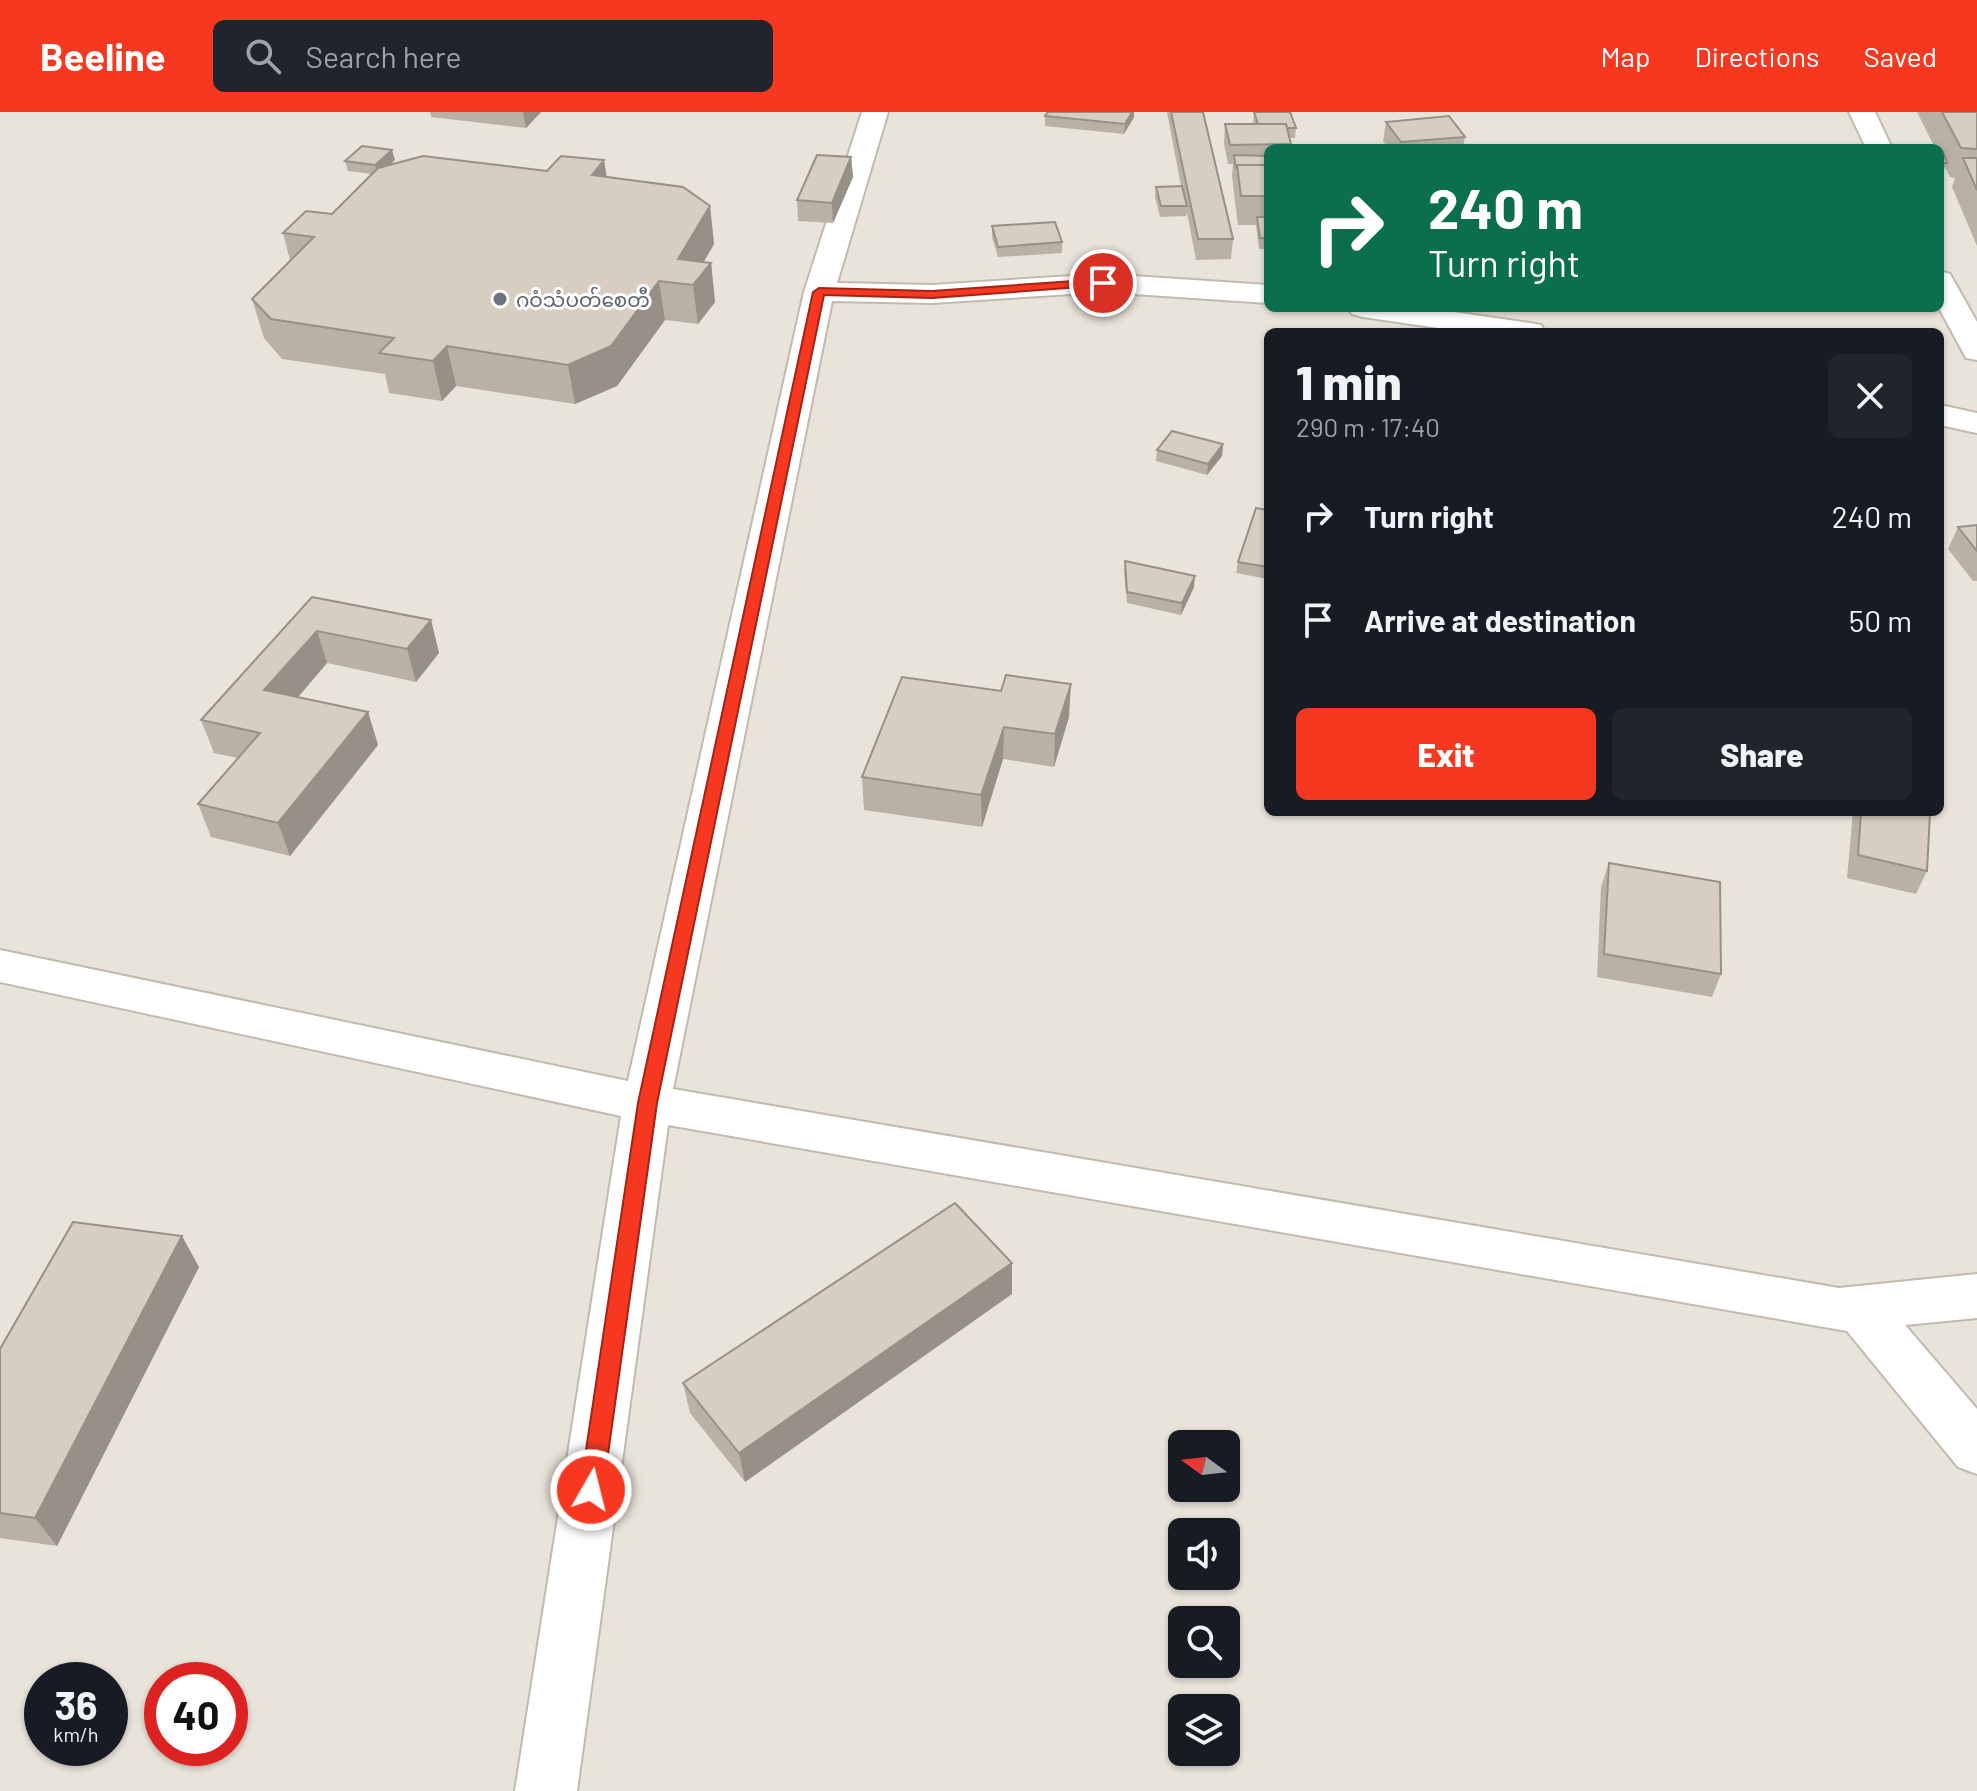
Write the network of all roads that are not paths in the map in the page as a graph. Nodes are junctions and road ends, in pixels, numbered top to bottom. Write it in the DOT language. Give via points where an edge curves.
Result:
graph roads {
  1 [pos="875,112"];
  2 [pos="1862,112"];
  3 [pos="1877,144"];
  4 [pos="1944,288"];
  5 [pos="819,292"];
  6 [pos="1264,294"];
  7 [pos="1391,312"];
  8 [pos="1502,328"];
  9 [pos="1977,351"];
  10 [pos="1944,416"];
  11 [pos="1977,423"];
  12 [pos="0,966"];
  13 [pos="647,1103"];
  14 [pos="1977,1296"];
  15 [pos="1858,1307"];
  16 [pos="1977,1449"];
  17 [pos="546,1791"];
  1 -- 5 [label="street"];
  2 -- 3 [label="street"];
  4 -- 9 [label="street"];
  5 -- 6 [label="street" via="932,294 1103,283"];
  5 -- 13 [label="street"];
  7 -- 8 [label="street"];
  10 -- 11 [label="street"];
  12 -- 13 [label="street"];
  13 -- 15 [label="street" via="1839,1310"];
  13 -- 17 [label="street"];
  14 -- 15 [label="street"];
  15 -- 16 [label="street"];
}
